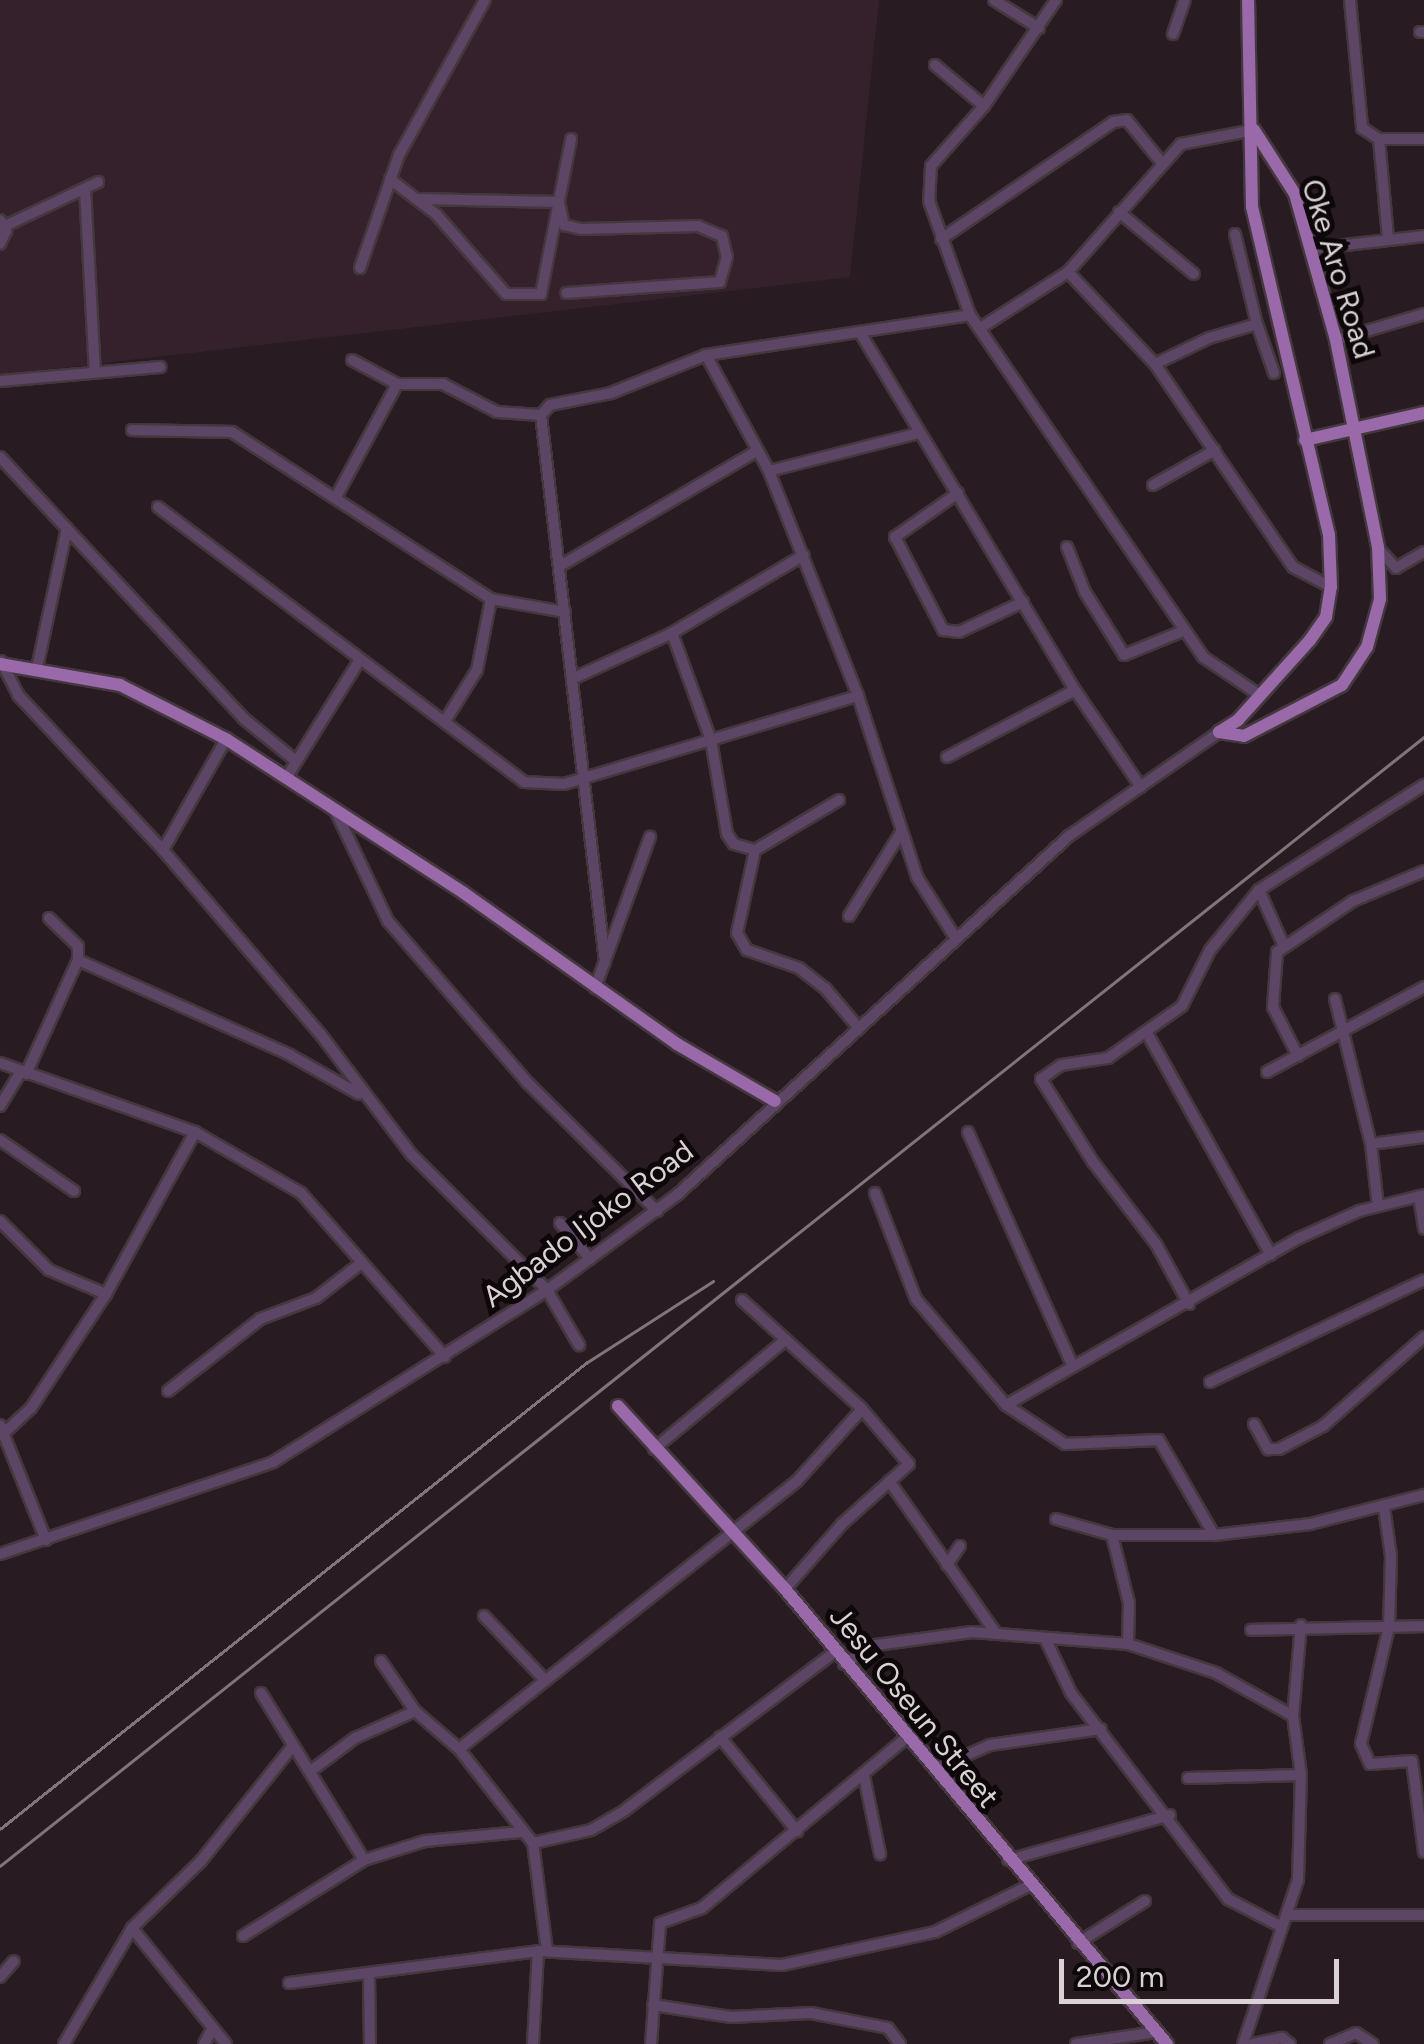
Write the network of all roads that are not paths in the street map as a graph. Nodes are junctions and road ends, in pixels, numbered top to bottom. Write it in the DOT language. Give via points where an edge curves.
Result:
graph roads {
  1 [pos="485,0"];
  2 [pos="994,0"];
  3 [pos="1056,0"];
  4 [pos="1185,0"];
  5 [pos="1248,0"];
  6 [pos="1350,0"];
  7 [pos="1039,28"];
  8 [pos="1173,34"];
  9 [pos="935,65"];
  10 [pos="984,106"];
  11 [pos="1254,130"];
  12 [pos="571,139"];
  13 [pos="1379,139"];
  14 [pos="1424,139"];
  15 [pos="1162,162"];
  16 [pos="390,179"];
  17 [pos="98,182"];
  18 [pos="85,189"];
  19 [pos="416,199"];
  20 [pos="559,202"];
  21 [pos="1118,212"];
  22 [pos="2,223"];
  23 [pos="1235,234"];
  24 [pos="1424,236"];
  25 [pos="941,238"];
  26 [pos="1388,238"];
  27 [pos="0,244"];
  28 [pos="1310,249"];
  29 [pos="360,268"];
  30 [pos="1068,272"];
  31 [pos="1194,274"];
  32 [pos="566,292"];
  33 [pos="1424,314"];
  34 [pos="970,315"];
  35 [pos="1258,324"];
  36 [pos="982,327"];
  37 [pos="861,334"];
  38 [pos="1336,340"];
  39 [pos="706,355"];
  40 [pos="352,360"];
  41 [pos="1155,364"];
  42 [pos="160,366"];
  43 [pos="95,372"];
  44 [pos="1274,373"];
  45 [pos="0,381"];
  46 [pos="397,384"];
  47 [pos="1424,413"];
  48 [pos="541,415"];
  49 [pos="132,430"];
  50 [pos="1356,431"];
  51 [pos="919,433"];
  52 [pos="1304,440"];
  53 [pos="1215,450"];
  54 [pos="754,452"];
  55 [pos="0,457"];
  56 [pos="770,471"];
  57 [pos="1153,485"];
  58 [pos="958,493"];
  59 [pos="336,497"];
  60 [pos="158,506"];
  61 [pos="67,528"];
  62 [pos="1066,547"];
  63 [pos="1378,547"];
  64 [pos="1424,552"];
  65 [pos="804,555"];
  66 [pos="560,566"];
  67 [pos="1331,587"];
  68 [pos="491,599"];
  69 [pos="1023,602"];
  70 [pos="565,612"];
  71 [pos="1183,631"];
  72 [pos="672,632"];
  73 [pos="359,661"];
  74 [pos="1,663"];
  75 [pos="37,668"];
  76 [pos="572,678"];
  77 [pos="1075,690"];
  78 [pos="1258,694"];
  79 [pos="858,696"];
  80 [pos="445,721"];
  81 [pos="1219,732"];
  82 [pos="226,738"];
  83 [pos="710,740"];
  84 [pos="947,757"];
  85 [pos="296,761"];
  86 [pos="288,774"];
  87 [pos="580,779"];
  88 [pos="1424,784"];
  89 [pos="1141,786"];
  90 [pos="839,800"];
  91 [pos="333,804"];
  92 [pos="901,832"];
  93 [pos="650,837"];
  94 [pos="163,850"];
  95 [pos="756,850"];
  96 [pos="1424,871"];
  97 [pos="1259,890"];
  98 [pos="849,916"];
  99 [pos="48,918"];
  100 [pos="955,937"];
  101 [pos="1284,944"];
  102 [pos="78,960"];
  103 [pos="605,962"];
  104 [pos="1424,987"];
  105 [pos="595,988"];
  106 [pos="1335,999"];
  107 [pos="858,1027"];
  108 [pos="1147,1033"];
  109 [pos="1342,1035"];
  110 [pos="1298,1056"];
  111 [pos="0,1064"];
  112 [pos="1267,1072"];
  113 [pos="23,1073"];
  114 [pos="360,1094"];
  115 [pos="775,1101"];
  116 [pos="0,1106"];
  117 [pos="195,1132"];
  118 [pos="968,1132"];
  119 [pos="1424,1137"];
  120 [pos="0,1140"];
  121 [pos="1371,1144"];
  122 [pos="74,1191"];
  123 [pos="875,1193"];
  124 [pos="1422,1196"];
  125 [pos="1378,1206"];
  126 [pos="657,1211"];
  127 [pos="0,1222"];
  128 [pos="560,1223"];
  129 [pos="1424,1229"];
  130 [pos="1271,1256"];
  131 [pos="590,1258"];
  132 [pos="360,1264"];
  133 [pos="1424,1280"];
  134 [pos="547,1290"];
  135 [pos="106,1294"];
  136 [pos="742,1300"];
  137 [pos="1188,1304"];
  138 [pos="1424,1337"];
  139 [pos="783,1342"];
  140 [pos="579,1345"];
  141 [pos="445,1357"];
  142 [pos="1073,1367"];
  143 [pos="1210,1382"];
  144 [pos="168,1391"];
  145 [pos="618,1406"];
  146 [pos="1006,1406"];
  147 [pos="862,1409"];
  148 [pos="1254,1424"];
  149 [pos="1,1430"];
  150 [pos="654,1449"];
  151 [pos="889,1481"];
  152 [pos="1424,1495"];
  153 [pos="1384,1507"];
  154 [pos="1056,1519"];
  155 [pos="735,1531"];
  156 [pos="1214,1534"];
  157 [pos="1112,1535"];
  158 [pos="46,1540"];
  159 [pos="960,1546"];
  160 [pos="0,1554"];
  161 [pos="947,1566"];
  162 [pos="785,1589"];
  163 [pos="484,1616"];
  164 [pos="1301,1625"];
  165 [pos="1424,1626"];
  166 [pos="1389,1627"];
  167 [pos="1251,1630"];
  168 [pos="996,1632"];
  169 [pos="1044,1638"];
  170 [pos="1128,1644"];
  171 [pos="835,1652"];
  172 [pos="381,1661"];
  173 [pos="844,1664"];
  174 [pos="542,1678"];
  175 [pos="262,1692"];
  176 [pos="415,1711"];
  177 [pos="1294,1716"];
  178 [pos="1101,1730"];
  179 [pos="907,1737"];
  180 [pos="720,1738"];
  181 [pos="292,1747"];
  182 [pos="459,1749"];
  183 [pos="935,1769"];
  184 [pos="312,1770"];
  185 [pos="1301,1774"];
  186 [pos="864,1776"];
  187 [pos="1188,1778"];
  188 [pos="1170,1816"];
  189 [pos="1423,1823"];
  190 [pos="797,1831"];
  191 [pos="522,1832"];
  192 [pos="533,1844"];
  193 [pos="1424,1852"];
  194 [pos="880,1854"];
  195 [pos="364,1860"];
  196 [pos="1007,1860"];
  197 [pos="1028,1886"];
  198 [pos="1145,1902"];
  199 [pos="1286,1915"];
  200 [pos="1424,1915"];
  201 [pos="1282,1927"];
  202 [pos="132,1928"];
  203 [pos="244,1936"];
  204 [pos="1078,1943"];
  205 [pos="542,1951"];
  206 [pos="658,1954"];
  207 [pos="14,1960"];
  208 [pos="370,1975"];
  209 [pos="0,1977"];
  210 [pos="289,1983"];
  211 [pos="653,2005"];
  212 [pos="213,2028"];
  213 [pos="1156,2032"];
  214 [pos="64,2044"];
  215 [pos="204,2044"];
  216 [pos="226,2044"];
  217 [pos="370,2044"];
  218 [pos="532,2044"];
  219 [pos="651,2044"];
  220 [pos="900,2044"];
  221 [pos="1076,2044"];
  222 [pos="1167,2044"];
  223 [pos="1243,2044"];
  224 [pos="1253,2044"];
  225 [pos="1290,2044"];
  226 [pos="1330,2044"];
  227 [pos="1373,2044"];
  1 -- 16 [label="street"];
  2 -- 7 [label="street"];
  3 -- 7 [label="street"];
  4 -- 8 [label="street"];
  5 -- 11 [label="main road, Oke Aro Road"];
  6 -- 13 [label="street" via="1362,128"];
  7 -- 10 [label="street"];
  9 -- 10 [label="street"];
  10 -- 25 [label="street" via="928,174"];
  11 -- 15 [label="street" via="1180,144"];
  11 -- 28 [label="main road, Oke Aro Road" via="1295,194"];
  11 -- 52 [label="main road, Oke Aro Road" via="1250,186 1260,258"];
  12 -- 20 [label="street"];
  13 -- 14 [label="street"];
  13 -- 26 [label="street"];
  15 -- 21 [label="street"];
  15 -- 25 [label="street" via="1127,120 1113,122"];
  16 -- 19 [label="street"];
  16 -- 29 [label="street"];
  17 -- 18 [label="street"];
  18 -- 22 [label="street"];
  18 -- 43 [label="street"];
  19 -- 20 [label="street"];
  19 -- 20 [label="street" via="506,294 540,294"];
  20 -- 32 [label="street" via="564,225 582,229 698,226 722,236 727,257 720,282"];
  21 -- 30 [label="street"];
  21 -- 31 [label="street"];
  22 -- 27 [label="street"];
  23 -- 35 [label="street"];
  24 -- 26 [label="street"];
  25 -- 34 [label="street"];
  26 -- 28 [label="street"];
  28 -- 38 [label="main road, Oke Aro Road"];
  30 -- 36 [label="street"];
  30 -- 41 [label="street"];
  33 -- 38 [label="street"];
  34 -- 36 [label="street"];
  34 -- 37 [label="street"];
  35 -- 41 [label="street"];
  35 -- 44 [label="street"];
  36 -- 71 [label="street"];
  37 -- 39 [label="street"];
  37 -- 51 [label="street"];
  38 -- 50 [label="main road, Oke Aro Road"];
  39 -- 48 [label="street" via="611,393 550,405"];
  39 -- 54 [label="street"];
  40 -- 46 [label="street"];
  41 -- 53 [label="street"];
  42 -- 43 [label="street"];
  43 -- 45 [label="street"];
  46 -- 48 [label="street" via="442,384 497,412"];
  46 -- 59 [label="street"];
  47 -- 50 [label="main road"];
  48 -- 66 [label="street"];
  49 -- 59 [label="street" via="232,432"];
  50 -- 52 [label="main road"];
  50 -- 63 [label="main road, Agbado Ijoko Road"];
  51 -- 56 [label="street"];
  51 -- 58 [label="street"];
  52 -- 67 [label="main road, Agbado Ijoko Road" via="1329,534"];
  53 -- 57 [label="street"];
  53 -- 67 [label="street" via="1293,567"];
  54 -- 56 [label="street"];
  54 -- 66 [label="street"];
  55 -- 61 [label="street"];
  56 -- 65 [label="street"];
  58 -- 69 [label="street"];
  58 -- 69 [label="street" via="894,538 943,630 959,632"];
  59 -- 68 [label="street"];
  60 -- 73 [label="street"];
  61 -- 75 [label="street"];
  61 -- 85 [label="street" via="243,718"];
  62 -- 71 [label="street" via="1084,592 1124,655"];
  63 -- 64 [label="street" via="1396,568"];
  63 -- 81 [label="main road, Agbado Ijoko Road" via="1380,599 1367,647 1342,685 1244,736"];
  65 -- 72 [label="street"];
  65 -- 79 [label="street"];
  66 -- 70 [label="street"];
  67 -- 78 [label="main road, Agbado Ijoko Road" via="1326,616 1310,640"];
  68 -- 70 [label="street"];
  68 -- 80 [label="street" via="476,670"];
  69 -- 77 [label="street"];
  70 -- 76 [label="street"];
  71 -- 78 [label="street" via="1203,657"];
  72 -- 76 [label="street"];
  72 -- 83 [label="street"];
  73 -- 80 [label="street"];
  73 -- 85 [label="street"];
  74 -- 75 [label="main road"];
  74 -- 94 [label="street" via="18,694"];
  75 -- 82 [label="main road" via="132,689"];
  76 -- 87 [label="street"];
  77 -- 84 [label="street"];
  77 -- 89 [label="street"];
  78 -- 81 [label="main road, Agbado Ijoko Road"];
  79 -- 83 [label="street"];
  79 -- 92 [label="street"];
  80 -- 87 [label="street" via="515,779 552,785"];
  81 -- 89 [label="street, Agbado Ijoko Road"];
  82 -- 86 [label="main road"];
  82 -- 94 [label="street"];
  83 -- 87 [label="street"];
  83 -- 95 [label="street" via="730,840"];
  85 -- 86 [label="street"];
  86 -- 91 [label="main road"];
  87 -- 103 [label="street"];
  88 -- 97 [label="street"];
  89 -- 100 [label="street, Agbado Ijoko Road" via="1077,829"];
  90 -- 95 [label="street"];
  91 -- 105 [label="main road"];
  91 -- 126 [label="street" via="388,921 528,1083"];
  92 -- 98 [label="street"];
  92 -- 100 [label="street" via="917,877"];
  93 -- 103 [label="street"];
  94 -- 114 [label="street" via="322,1035"];
  95 -- 107 [label="street" via="739,944 799,968"];
  96 -- 101 [label="street" via="1352,901"];
  97 -- 101 [label="street"];
  97 -- 108 [label="street" via="1210,950 1182,1006"];
  99 -- 102 [label="street" via="78,946"];
  100 -- 107 [label="street, Agbado Ijoko Road"];
  101 -- 110 [label="street" via="1271,964 1273,1007"];
  102 -- 113 [label="street"];
  102 -- 114 [label="street" via="276,1048"];
  103 -- 105 [label="street"];
  104 -- 109 [label="street"];
  105 -- 115 [label="main road"];
  106 -- 109 [label="street"];
  107 -- 115 [label="street, Agbado Ijoko Road"];
  108 -- 130 [label="street"];
  108 -- 137 [label="street" via="1108,1058 1061,1065 1041,1079 1156,1244"];
  109 -- 110 [label="street"];
  109 -- 121 [label="street"];
  110 -- 112 [label="street"];
  111 -- 113 [label="street"];
  113 -- 116 [label="street"];
  113 -- 117 [label="street"];
  114 -- 134 [label="street"];
  115 -- 126 [label="street, Agbado Ijoko Road"];
  117 -- 132 [label="street" via="314,1202"];
  117 -- 135 [label="street"];
  118 -- 142 [label="street"];
  119 -- 121 [label="street"];
  120 -- 122 [label="street"];
  121 -- 125 [label="street"];
  123 -- 146 [label="street" via="916,1299"];
  124 -- 125 [label="street"];
  124 -- 129 [label="street"];
  125 -- 130 [label="street" via="1325,1225"];
  126 -- 131 [label="street, Agbado Ijoko Road"];
  127 -- 135 [label="street" via="48,1270"];
  128 -- 131 [label="street"];
  130 -- 137 [label="street"];
  131 -- 134 [label="street, Agbado Ijoko Road"];
  132 -- 141 [label="street"];
  132 -- 144 [label="street" via="316,1298 260,1319"];
  133 -- 143 [label="street"];
  134 -- 140 [label="street"];
  134 -- 141 [label="street, Agbado Ijoko Road"];
  135 -- 149 [label="street" via="31,1408"];
  136 -- 139 [label="street"];
  137 -- 142 [label="street"];
  138 -- 148 [label="street" via="1322,1426 1279,1449 1268,1449"];
  139 -- 147 [label="street"];
  139 -- 150 [label="street"];
  141 -- 158 [label="street, Agbado Ijoko Road" via="254,1471"];
  142 -- 146 [label="street"];
  145 -- 150 [label="main road, Jesu Oseun Street"];
  146 -- 156 [label="street" via="1065,1444 1158,1440"];
  147 -- 151 [label="street" via="909,1464"];
  147 -- 155 [label="street" via="797,1481"];
  149 -- 158 [label="street"];
  150 -- 155 [label="main road, Jesu Oseun Street"];
  151 -- 161 [label="street"];
  151 -- 162 [label="street"];
  152 -- 153 [label="street"];
  153 -- 156 [label="street"];
  153 -- 166 [label="street" via="1392,1556"];
  154 -- 157 [label="street"];
  155 -- 162 [label="main road, Jesu Oseun Street"];
  155 -- 174 [label="street"];
  156 -- 157 [label="street"];
  157 -- 170 [label="street" via="1129,1603"];
  158 -- 160 [label="street, Agbado Ijoko Road"];
  159 -- 161 [label="street"];
  161 -- 168 [label="street"];
  162 -- 171 [label="main road, Jesu Oseun Street"];
  163 -- 174 [label="street"];
  164 -- 166 [label="street"];
  164 -- 167 [label="street"];
  164 -- 177 [label="street"];
  165 -- 166 [label="street"];
  166 -- 189 [label="street" via="1361,1744 1364,1760 1412,1761"];
  168 -- 169 [label="street"];
  168 -- 173 [label="street" via="902,1640"];
  169 -- 170 [label="street"];
  169 -- 178 [label="street" via="1071,1693"];
  170 -- 177 [label="street" via="1216,1673"];
  171 -- 173 [label="main road, Jesu Oseun Street"];
  171 -- 180 [label="street"];
  172 -- 176 [label="street"];
  173 -- 179 [label="main road, Jesu Oseun Street"];
  174 -- 182 [label="street"];
  175 -- 181 [label="street"];
  176 -- 182 [label="street"];
  176 -- 184 [label="street" via="355,1738"];
  177 -- 185 [label="street"];
  178 -- 183 [label="street" via="990,1745"];
  178 -- 188 [label="street"];
  179 -- 183 [label="main road, Jesu Oseun Street"];
  179 -- 186 [label="street"];
  180 -- 190 [label="street"];
  180 -- 192 [label="street" via="610,1819"];
  181 -- 184 [label="street"];
  181 -- 202 [label="street" via="201,1861"];
  182 -- 191 [label="street"];
  183 -- 196 [label="main road, Jesu Oseun Street"];
  184 -- 195 [label="street"];
  185 -- 187 [label="street"];
  185 -- 199 [label="street" via="1298,1880"];
  186 -- 190 [label="street"];
  186 -- 194 [label="street"];
  188 -- 196 [label="street"];
  188 -- 201 [label="street" via="1228,1899"];
  189 -- 193 [label="street"];
  190 -- 206 [label="street" via="702,1908 660,1923"];
  191 -- 192 [label="street"];
  191 -- 195 [label="street" via="425,1841"];
  192 -- 205 [label="street"];
  195 -- 203 [label="street"];
  196 -- 197 [label="main road, Jesu Oseun Street"];
  197 -- 204 [label="main road, Jesu Oseun Street"];
  197 -- 206 [label="street" via="935,1932 782,1965"];
  198 -- 204 [label="street"];
  199 -- 200 [label="street"];
  199 -- 201 [label="street"];
  201 -- 223 [label="street"];
  202 -- 212 [label="street"];
  202 -- 214 [label="street"];
  204 -- 213 [label="main road, Jesu Oseun Street"];
  205 -- 206 [label="street"];
  205 -- 208 [label="street"];
  205 -- 218 [label="street"];
  206 -- 211 [label="street"];
  207 -- 209 [label="street"];
  208 -- 210 [label="street"];
  208 -- 217 [label="street"];
  211 -- 219 [label="street"];
  211 -- 220 [label="street" via="731,2017 812,2013 888,2028"];
  212 -- 215 [label="street"];
  212 -- 216 [label="street"];
  213 -- 221 [label="street"];
  213 -- 222 [label="main road, Jesu Oseun Street"];
  224 -- 225 [label="street" via="1282,2038"];
  226 -- 227 [label="street" via="1356,2033"];
}
